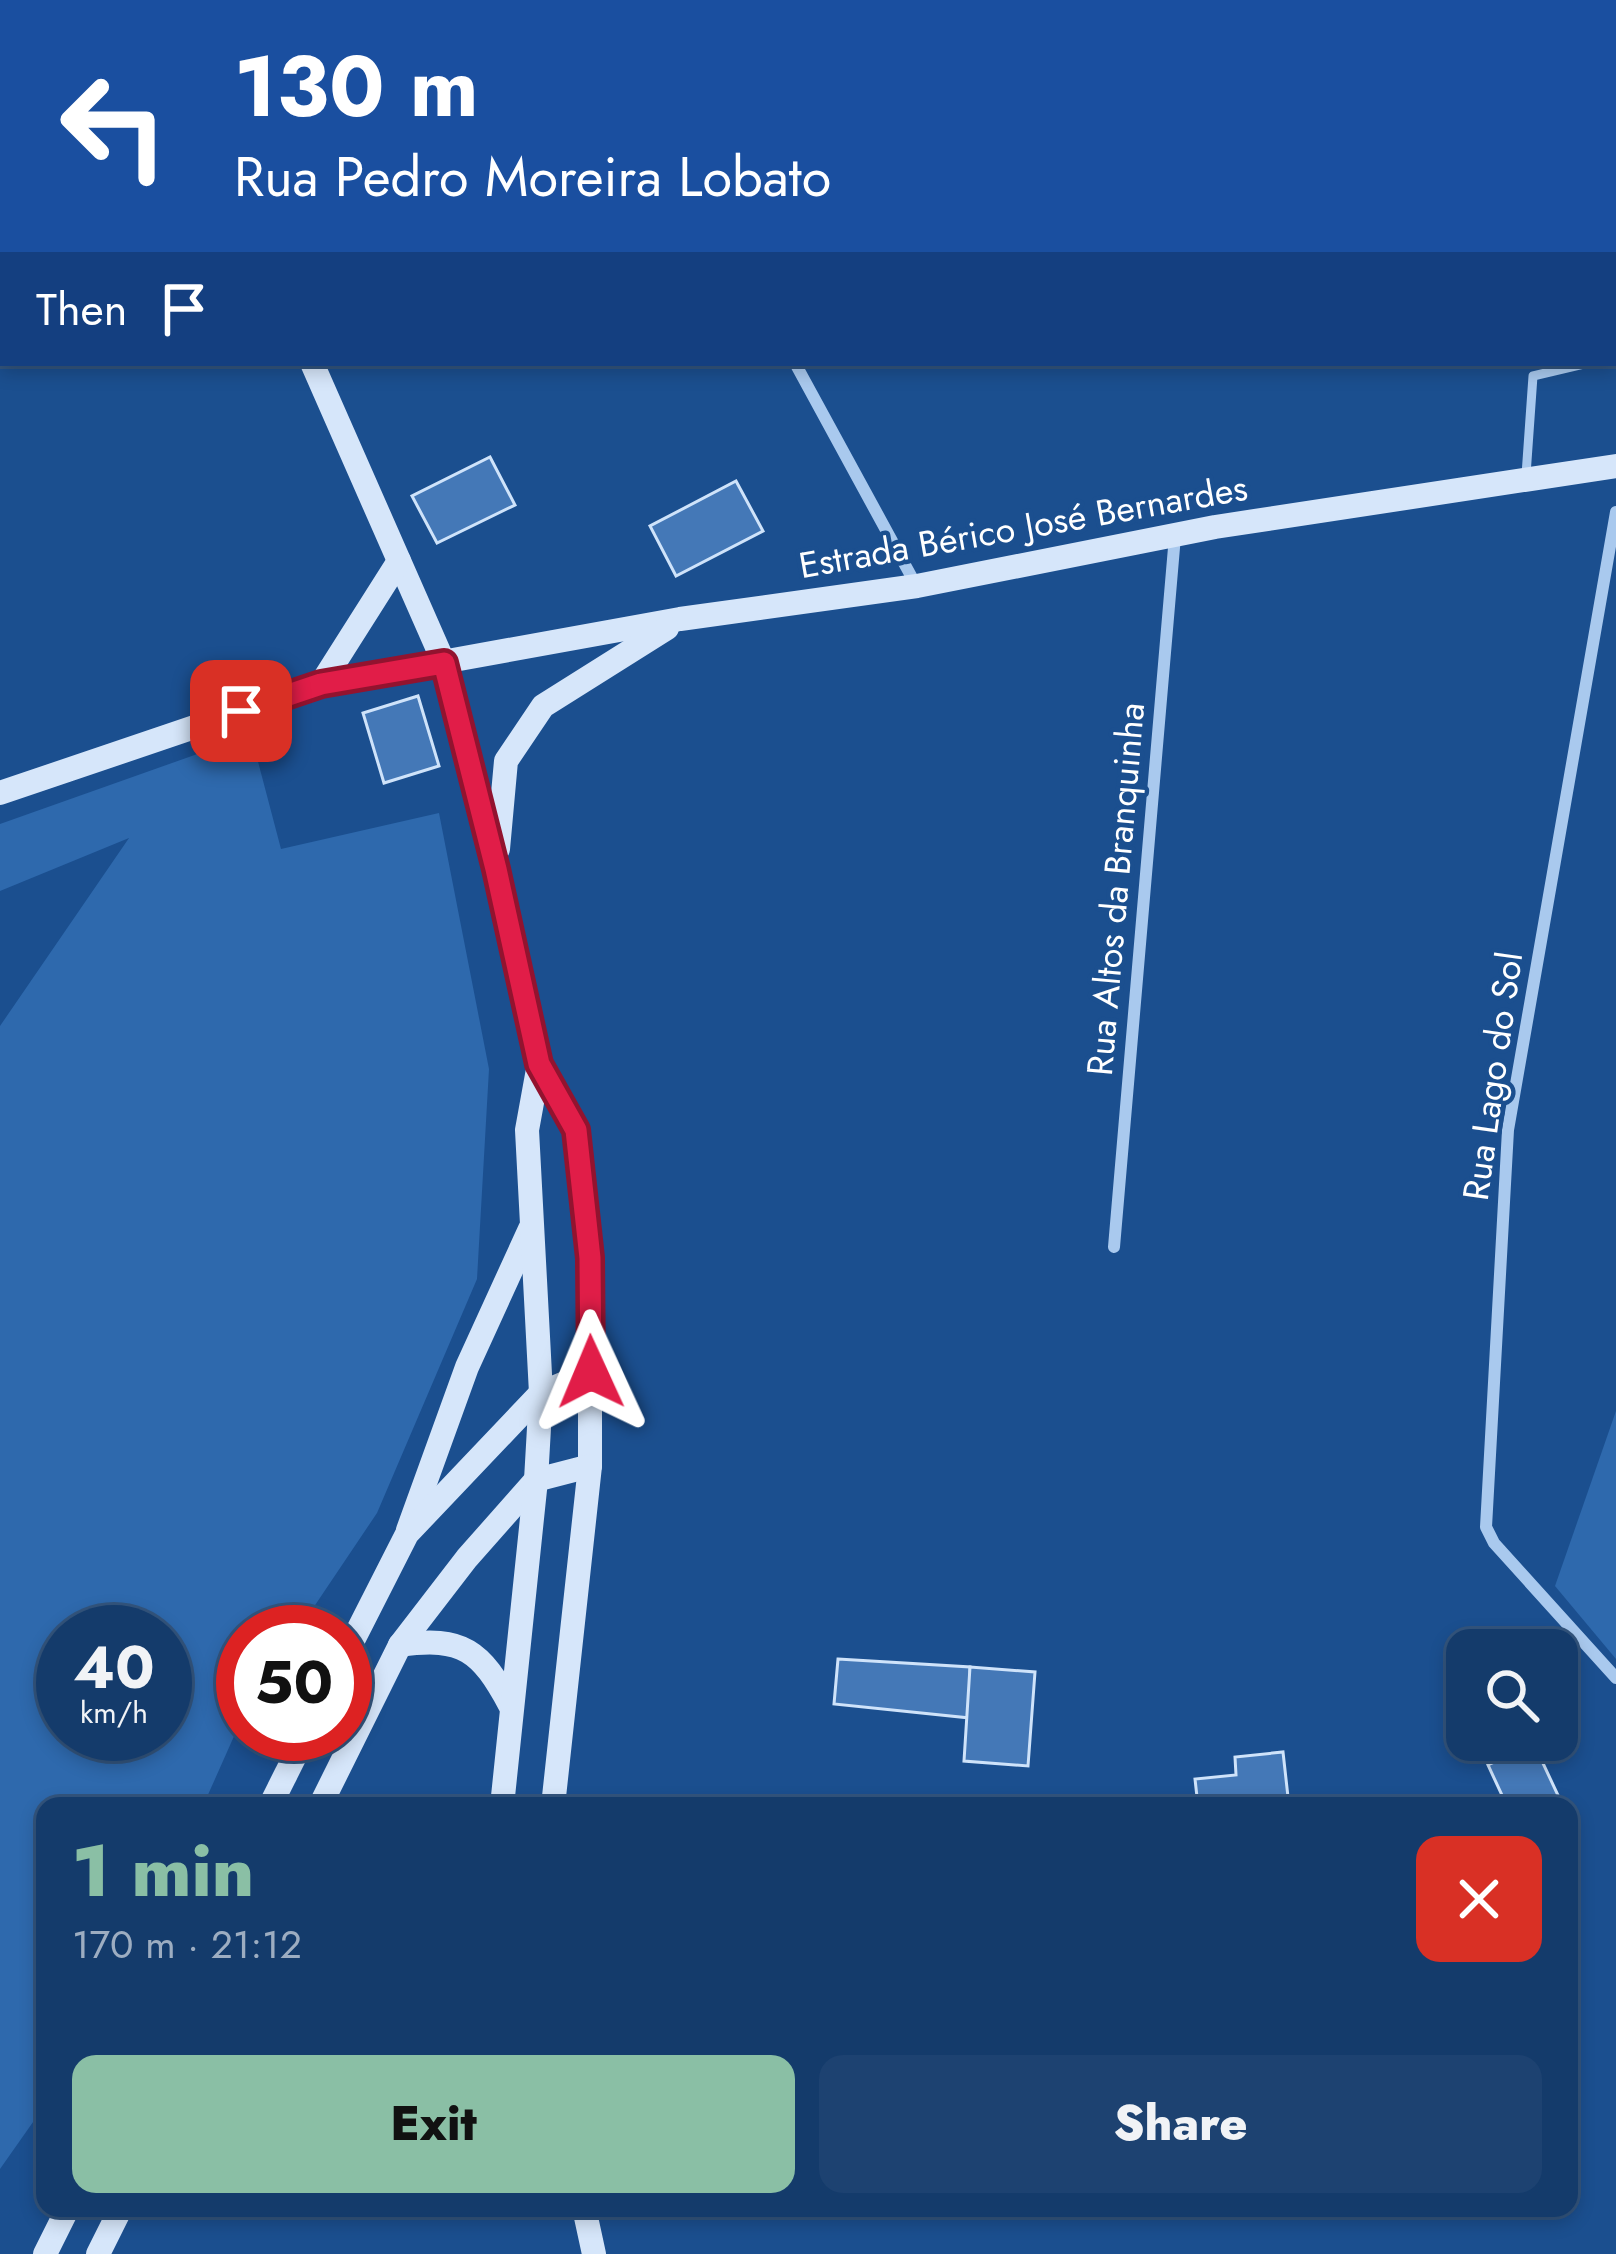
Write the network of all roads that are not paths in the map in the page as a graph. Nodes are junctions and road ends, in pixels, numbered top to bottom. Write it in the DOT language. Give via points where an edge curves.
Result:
graph roads {
  1 [pos="313,366"];
  2 [pos="797,366"];
  3 [pos="1575,366"];
  4 [pos="1616,466"];
  5 [pos="1525,479"];
  6 [pos="1616,512"];
  7 [pos="1174,536"];
  8 [pos="399,561"];
  9 [pos="917,586"];
  10 [pos="680,620"];
  11 [pos="444,663"];
  12 [pos="321,684"];
  13 [pos="0,793"];
  14 [pos="496,869"];
  15 [pos="539,1064"];
  16 [pos="534,1221"];
  17 [pos="1114,1247"];
  18 [pos="591,1372"];
  19 [pos="541,1394"];
  20 [pos="590,1466"];
  21 [pos="536,1480"];
  22 [pos="406,1534"];
  23 [pos="370,1605"];
  24 [pos="400,1645"];
  25 [pos="1616,1678"];
  26 [pos="510,1705"];
  27 [pos="292,1761"];
  28 [pos="274,1797"];
  29 [pos="324,1797"];
  30 [pos="503,1797"];
  31 [pos="554,1797"];
  32 [pos="64,2217"];
  33 [pos="116,2217"];
  34 [pos="586,2217"];
  35 [pos="45,2254"];
  36 [pos="98,2254"];
  37 [pos="594,2254"];
  1 -- 8 [label="main road"];
  2 -- 9 [label="street"];
  3 -- 5 [label="lane" via="1533,376"];
  4 -- 5 [label="main road, Estrada Bérico José Bernardes"];
  5 -- 7 [label="main road, Estrada Bérico José Bernardes"];
  6 -- 25 [label="street, Rua Lago do Sol" via="1508,1130 1486,1528"];
  7 -- 9 [label="main road, Estrada Bérico José Bernardes"];
  7 -- 17 [label="street, Rua Altos da Branquinha"];
  8 -- 11 [label="main road"];
  8 -- 12 [label="main road"];
  9 -- 10 [label="main road, Estrada Bérico José Bernardes"];
  10 -- 11 [label="main road, Estrada Bérico José Bernardes"];
  10 -- 14 [label="main road" via="543,706 506,761"];
  11 -- 12 [label="main road, Estrada Bérico José Bernardes"];
  11 -- 14 [label="main road"];
  12 -- 13 [label="main road, Estrada Bérico José Bernardes"];
  14 -- 15 [label="main road"];
  15 -- 16 [label="main road" via="527,1130"];
  15 -- 18 [label="main road" via="576,1130 590,1258"];
  16 -- 19 [label="main road"];
  16 -- 22 [label="main road" via="467,1367"];
  18 -- 19 [label="main road"];
  18 -- 20 [label="main road"];
  19 -- 21 [label="main road"];
  19 -- 22 [label="main road"];
  20 -- 21 [label="main road"];
  20 -- 31 [label="main road"];
  21 -- 24 [label="main road"];
  21 -- 26 [label="main road"];
  22 -- 23 [label="main road"];
  24 -- 26 [label="main road" via="447,1642 469,1651 488,1664"];
  24 -- 29 [label="main road"];
  26 -- 30 [label="main road"];
  27 -- 28 [label="main road"];
  32 -- 35 [label="main road"];
  33 -- 36 [label="main road"];
  34 -- 37 [label="main road"];
}
